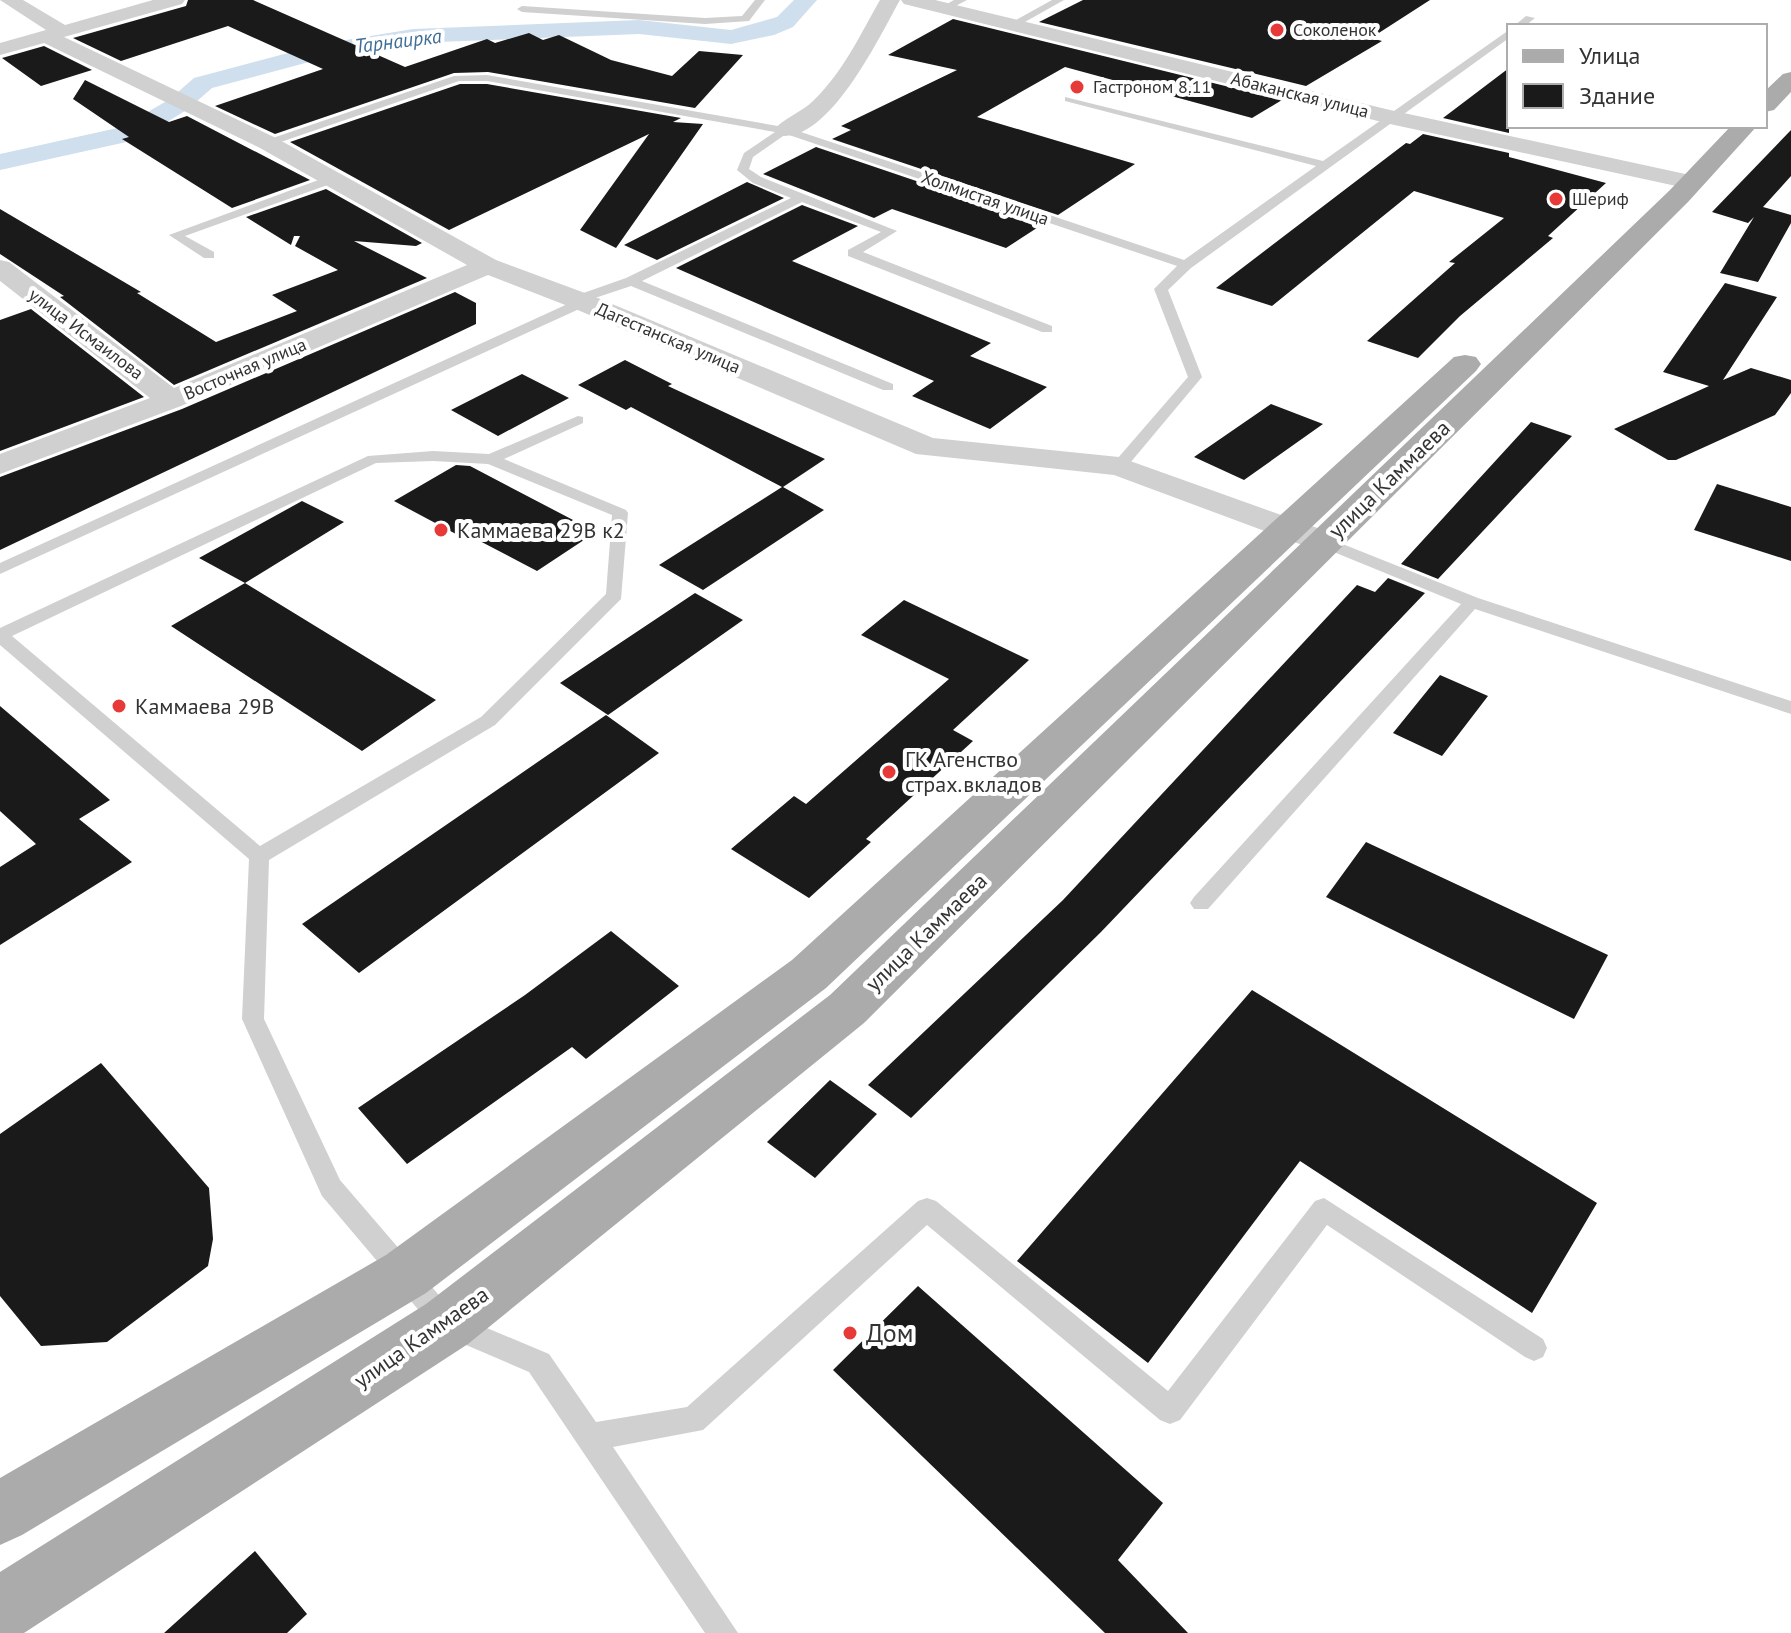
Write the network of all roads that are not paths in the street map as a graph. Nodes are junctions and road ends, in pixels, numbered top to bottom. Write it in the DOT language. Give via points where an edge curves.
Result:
graph roads {
  1 [pos="9,0"];
  2 [pos="175,0"];
  3 [pos="760,0"];
  4 [pos="890,0"];
  5 [pos="911,0"];
  6 [pos="1059,0"];
  7 [pos="953,4"];
  8 [pos="522,9"];
  9 [pos="1530,18"];
  10 [pos="1522,24"];
  11 [pos="1012,25"];
  12 [pos="52,33"];
  13 [pos="1507,34"];
  14 [pos="0,49"];
  15 [pos="1787,69"];
  16 [pos="1767,76"];
  17 [pos="1069,99"];
  18 [pos="1767,102"];
  19 [pos="1390,117"];
  20 [pos="1716,128"];
  21 [pos="1742,128"];
  22 [pos="785,130"];
  23 [pos="268,143"];
  24 [pos="1324,165"];
  25 [pos="332,179"];
  26 [pos="1678,179"];
  27 [pos="801,198"];
  28 [pos="209,255"];
  29 [pos="1186,265"];
  30 [pos="487,266"];
  31 [pos="0,268"];
  32 [pos="631,281"];
  33 [pos="580,301"];
  34 [pos="1047,329"];
  35 [pos="888,387"];
  36 [pos="171,400"];
  37 [pos="578,420"];
  38 [pos="491,459"];
  39 [pos="0,465"];
  40 [pos="1119,466"];
  41 [pos="1307,535"];
  42 [pos="0,569"];
  43 [pos="1472,602"];
  44 [pos="0,635"];
  45 [pos="1791,708"];
  46 [pos="259,856"];
  47 [pos="1201,903"];
  48 [pos="406,1274"];
  49 [pos="447,1324"];
  50 [pos="1534,1348"];
  51 [pos="589,1437"];
  52 [pos="0,1513"];
  53 [pos="0,1610"];
  54 [pos="723,1633"];
  1 -- 12 [label="street, Дагестанская улица"];
  2 -- 12 [label="street"];
  3 -- 8 [label="lane" via="745,19 705,21"];
  4 -- 22 [label="street" via="845,78 800,124"];
  5 -- 7 [label="street, Абаканская улица"];
  6 -- 11 [label="lane"];
  7 -- 11 [label="street, Абаканская улица"];
  9 -- 10 [label="lane"];
  11 -- 19 [label="street, Абаканская улица"];
  12 -- 14 [label="street"];
  12 -- 23 [label="street, Дагестанская улица"];
  13 -- 19 [label="lane"];
  15 -- 16 [label="main road"];
  15 -- 18 [label="main road"];
  17 -- 24 [label="lane"];
  19 -- 24 [label="lane"];
  19 -- 26 [label="street, Абаканская улица"];
  20 -- 26 [label="main road, улица Каммаева"];
  21 -- 26 [label="main road, улица Каммаева"];
  22 -- 23 [label="lane, Холмистая улица" via="487,78 458,78"];
  22 -- 27 [label="lane" via="748,155 743,170"];
  22 -- 29 [label="lane, Холмистая улица"];
  23 -- 25 [label="street, Дагестанская улица"];
  24 -- 29 [label="lane"];
  25 -- 28 [label="lane" via="175,235"];
  25 -- 30 [label="street, Дагестанская улица"];
  26 -- 41 [label="main road, улица Каммаева"];
  27 -- 32 [label="lane"];
  27 -- 34 [label="lane" via="891,231 853,253"];
  29 -- 40 [label="lane" via="1161,289 1195,377"];
  30 -- 33 [label="street, Дагестанская улица"];
  30 -- 36 [label="street, Восточная улица"];
  31 -- 36 [label="street, улица Исмаилова"];
  32 -- 33 [label="lane"];
  32 -- 35 [label="lane"];
  33 -- 40 [label="street, Дагестанская улица" via="927,447"];
  33 -- 42 [label="lane"];
  36 -- 39 [label="street, Восточная улица"];
  37 -- 38 [label="lane"];
  38 -- 44 [label="lane" via="373,459"];
  38 -- 46 [label="lane" via="620,513 615,595 488,721"];
  40 -- 41 [label="street, Дагестанская улица"];
  41 -- 43 [label="lane"];
  41 -- 48 [label="main road, улица Каммаева" via="809,974"];
  41 -- 49 [label="main road, улица Каммаева" via="847,1009"];
  43 -- 45 [label="lane"];
  43 -- 47 [label="lane"];
  44 -- 46 [label="lane"];
  46 -- 48 [label="lane" via="253,1019 331,1188"];
  48 -- 49 [label="lane"];
  48 -- 52 [label="main road, улица Каммаева"];
  49 -- 51 [label="lane" via="539,1363"];
  49 -- 53 [label="main road, улица Каммаева"];
  50 -- 51 [label="lane" via="1324,1209 1170,1410 927,1209 693,1420"];
  51 -- 54 [label="lane"];
}
